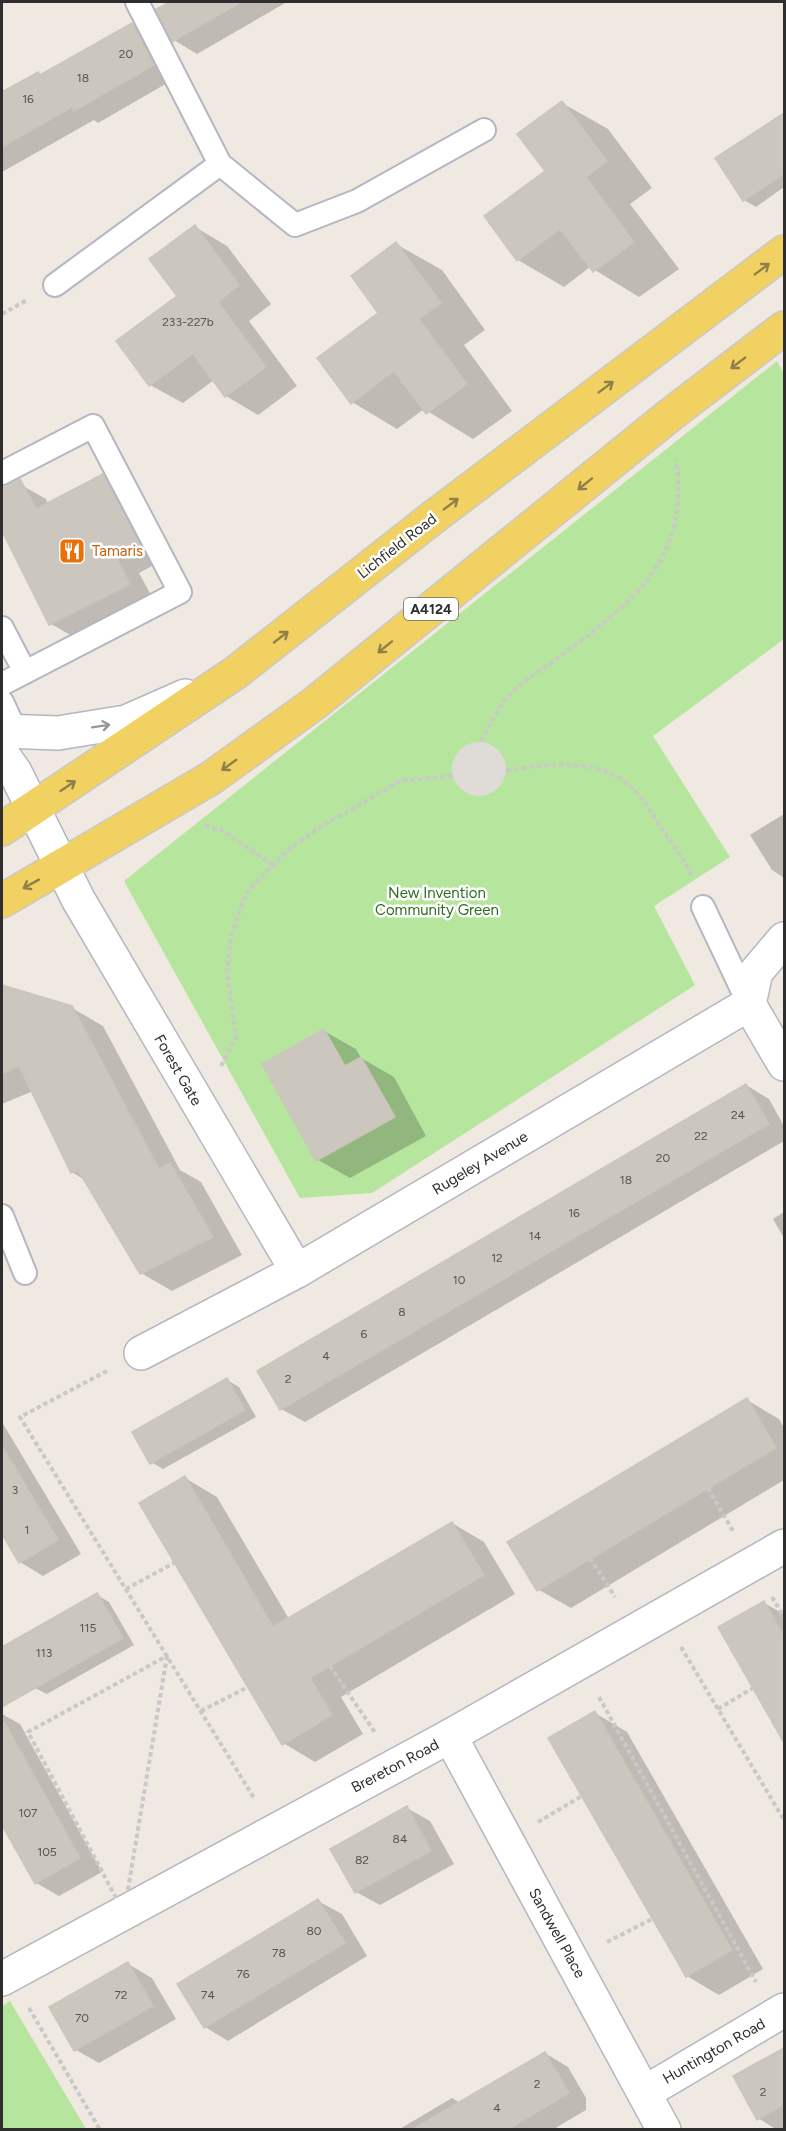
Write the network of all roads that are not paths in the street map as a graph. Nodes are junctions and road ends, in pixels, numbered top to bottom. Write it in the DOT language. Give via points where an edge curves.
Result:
graph roads {
  1 [pos="137,2"];
  2 [pos="484,130"];
  3 [pos="220,164"];
  4 [pos="784,252"];
  5 [pos="55,285"];
  6 [pos="784,328"];
  7 [pos="2,473"];
  8 [pos="2,628"];
  9 [pos="25,672"];
  10 [pos="235,673"];
  11 [pos="2,684"];
  12 [pos="5,729"];
  13 [pos="33,810"];
  14 [pos="2,829"];
  15 [pos="62,867"];
  16 [pos="2,900"];
  17 [pos="703,907"];
  18 [pos="784,939"];
  19 [pos="748,1004"];
  20 [pos="784,1064"];
  21 [pos="2,1216"];
  22 [pos="297,1271"];
  23 [pos="25,1273"];
  24 [pos="141,1353"];
  25 [pos="784,1546"];
  26 [pos="450,1736"];
  27 [pos="5,1977"];
  28 [pos="780,2013"];
  29 [pos="649,2117"];
  1 -- 3 [label="lane"];
  2 -- 3 [label="lane" via="357,201 295,225"];
  3 -- 5 [label="lane"];
  10 -- 4 [label="main road, Lichfield Road, one-way"];
  6 -- 15 [label="main road, A4124, one-way" via="670,415 315,703 211,778"];
  7 -- 9 [label="lane" via="93,426 180,592"];
  8 -- 9 [label="lane"];
  9 -- 11 [label="lane"];
  12 -- 10 [label="street, one-way" via="58,733 126,722"];
  13 -- 10 [label="main road, Lichfield Road, one-way"];
  12 -- 13 [label="street, Forest Gate" via="15,772"];
  13 -- 14 [label="main road, Lichfield Road"];
  13 -- 15 [label="street, Forest Gate"];
  15 -- 16 [label="main road, A4124, one-way"];
  15 -- 22 [label="street, Forest Gate"];
  17 -- 19 [label="lane"];
  18 -- 19 [label="street" via="756,972"];
  19 -- 20 [label="street"];
  19 -- 22 [label="street, Rugeley Avenue"];
  21 -- 23 [label="lane"];
  22 -- 24 [label="street, Rugeley Avenue"];
  25 -- 26 [label="street, Brereton Road"];
  26 -- 27 [label="street, Brereton Road"];
  26 -- 29 [label="street, Sandwell Place" via="571,1959"];
  28 -- 29 [label="street, Huntington Road"];
}
